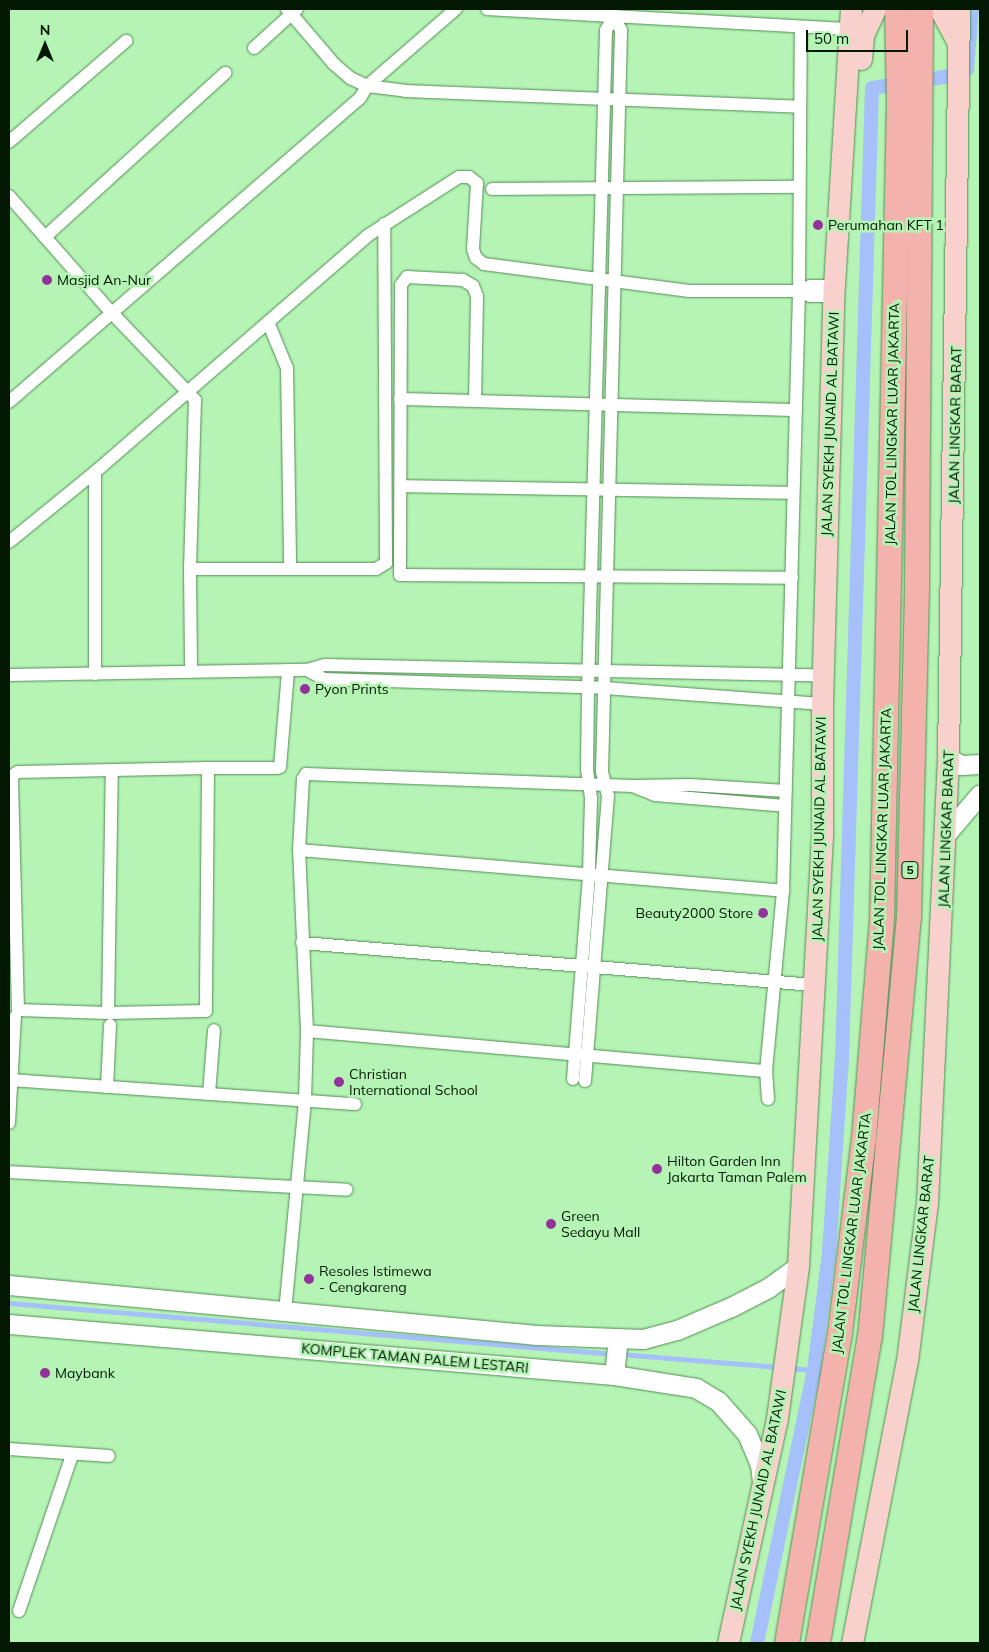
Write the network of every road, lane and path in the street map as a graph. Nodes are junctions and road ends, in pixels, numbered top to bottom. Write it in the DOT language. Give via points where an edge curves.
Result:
graph roads {
  1 [pos="456,9"];
  2 [pos="487,9"];
  3 [pos="875,9"];
  4 [pos="897,9"];
  5 [pos="921,9"];
  6 [pos="940,9"];
  7 [pos="960,9"];
  8 [pos="292,10"];
  9 [pos="612,13"];
  10 [pos="850,19"];
  11 [pos="801,28"];
  12 [pos="126,41"];
  13 [pos="254,48"];
  14 [pos="960,50"];
  15 [pos="225,74"];
  16 [pos="367,86"];
  17 [pos="604,100"];
  18 [pos="619,100"];
  19 [pos="800,107"];
  20 [pos="9,142"];
  21 [pos="601,187"];
  22 [pos="616,187"];
  23 [pos="798,187"];
  24 [pos="492,190"];
  25 [pos="9,196"];
  26 [pos="384,224"];
  27 [pos="45,237"];
  28 [pos="837,247"];
  29 [pos="599,279"];
  30 [pos="614,281"];
  31 [pos="799,291"];
  32 [pos="834,291"];
  33 [pos="111,312"];
  34 [pos="268,322"];
  35 [pos="186,391"];
  36 [pos="400,399"];
  37 [pos="475,401"];
  38 [pos="9,402"];
  39 [pos="596,403"];
  40 [pos="611,404"];
  41 [pos="796,410"];
  42 [pos="95,472"];
  43 [pos="401,486"];
  44 [pos="593,491"];
  45 [pos="609,491"];
  46 [pos="793,493"];
  47 [pos="9,542"];
  48 [pos="290,568"];
  49 [pos="190,569"];
  50 [pos="591,576"];
  51 [pos="607,576"];
  52 [pos="792,578"];
  53 [pos="396,665"];
  54 [pos="308,670"];
  55 [pos="191,671"];
  56 [pos="288,671"];
  57 [pos="589,671"];
  58 [pos="604,672"];
  59 [pos="95,674"];
  60 [pos="789,674"];
  61 [pos="9,675"];
  62 [pos="823,675"];
  63 [pos="394,682"];
  64 [pos="588,688"];
  65 [pos="604,688"];
  66 [pos="788,699"];
  67 [pos="822,704"];
  68 [pos="948,758"];
  69 [pos="980,764"];
  70 [pos="208,768"];
  71 [pos="112,771"];
  72 [pos="588,783"];
  73 [pos="604,784"];
  74 [pos="633,786"];
  75 [pos="786,791"];
  76 [pos="980,794"];
  77 [pos="786,806"];
  78 [pos="946,834"];
  79 [pos="299,850"];
  80 [pos="589,874"];
  81 [pos="604,875"];
  82 [pos="783,891"];
  83 [pos="302,943"];
  84 [pos="590,964"];
  85 [pos="776,982"];
  86 [pos="814,985"];
  87 [pos="15,1017"];
  88 [pos="109,1019"];
  89 [pos="214,1030"];
  90 [pos="307,1031"];
  91 [pos="582,1055"];
  92 [pos="766,1071"];
  93 [pos="10,1080"];
  94 [pos="580,1080"];
  95 [pos="107,1087"];
  96 [pos="209,1094"];
  97 [pos="768,1099"];
  98 [pos="304,1100"];
  99 [pos="355,1104"];
  100 [pos="9,1123"];
  101 [pos="9,1172"];
  102 [pos="299,1186"];
  103 [pos="347,1190"];
  104 [pos="798,1266"];
  105 [pos="9,1285"];
  106 [pos="286,1312"];
  107 [pos="9,1324"];
  108 [pos="616,1357"];
  109 [pos="9,1449"];
  110 [pos="72,1455"];
  111 [pos="109,1456"];
  112 [pos="763,1486"];
  113 [pos="19,1611"];
  114 [pos="728,1643"];
  115 [pos="787,1643"];
  116 [pos="818,1643"];
  117 [pos="852,1643"];
  1 -- 16 [label="street"];
  2 -- 9 [label="street"];
  3 -- 28 [label="main road" via="863,35 846,202"];
  4 -- 115 [label="highway, JALAN TOL LINGKAR LUAR JAKARTA / 5" via="899,102 882,918 864,1138 840,1333"];
  5 -- 116 [label="highway, JALAN TOL LINGKAR LUAR JAKARTA / 5" via="923,91 909,918 870,1336"];
  6 -- 14 [label="main road"];
  7 -- 14 [label="main road, JALAN LINGKAR BARAT"];
  8 -- 13 [label="street"];
  8 -- 16 [label="street" via="334,64 350,78"];
  9 -- 11 [label="street" via="794,24"];
  9 -- 17 [label="street" via="606,30"];
  9 -- 18 [label="street" via="621,30"];
  10 -- 11 [label="street"];
  10 -- 28 [label="main road, JALAN SYEKH JUNAID AL BATAWI"];
  11 -- 19 [label="street"];
  12 -- 20 [label="street"];
  14 -- 68 [label="main road, JALAN LINGKAR BARAT"];
  15 -- 27 [label="street"];
  16 -- 17 [label="street" via="405,91"];
  16 -- 33 [label="street" via="360,98"];
  17 -- 18 [label="street"];
  17 -- 21 [label="street"];
  18 -- 19 [label="street"];
  18 -- 22 [label="street"];
  19 -- 23 [label="street"];
  21 -- 22 [label="street"];
  21 -- 24 [label="street"];
  21 -- 29 [label="street"];
  22 -- 23 [label="street"];
  22 -- 30 [label="street"];
  23 -- 31 [label="street"];
  25 -- 27 [label="street"];
  26 -- 29 [label="street" via="458,177 469,177 477,183 478,189 472,249 476,258 498,267"];
  26 -- 34 [label="street"];
  26 -- 48 [label="street" via="386,563 376,568"];
  27 -- 33 [label="street"];
  28 -- 32 [label="main road, JALAN SYEKH JUNAID AL BATAWI"];
  29 -- 30 [label="street"];
  29 -- 39 [label="street"];
  30 -- 31 [label="street" via="689,290"];
  30 -- 40 [label="street"];
  31 -- 32 [label="street" via="810,296"];
  31 -- 41 [label="street"];
  32 -- 62 [label="main road, JALAN SYEKH JUNAID AL BATAWI"];
  33 -- 35 [label="street"];
  33 -- 38 [label="street"];
  34 -- 35 [label="street"];
  34 -- 48 [label="street" via="287,368"];
  35 -- 42 [label="street"];
  35 -- 49 [label="street" via="195,400"];
  36 -- 37 [label="street"];
  36 -- 37 [label="street" via="401,285 407,277 463,280 473,286 477,296"];
  36 -- 43 [label="street"];
  37 -- 39 [label="street"];
  39 -- 40 [label="street"];
  39 -- 44 [label="street"];
  40 -- 41 [label="street"];
  40 -- 45 [label="street"];
  41 -- 46 [label="street"];
  42 -- 47 [label="street"];
  42 -- 59 [label="street"];
  43 -- 44 [label="street"];
  43 -- 50 [label="street" via="400,575"];
  44 -- 45 [label="street"];
  44 -- 50 [label="street"];
  45 -- 46 [label="street"];
  45 -- 51 [label="street"];
  46 -- 52 [label="street"];
  48 -- 49 [label="street"];
  49 -- 55 [label="street"];
  50 -- 51 [label="street"];
  50 -- 57 [label="street"];
  51 -- 52 [label="street"];
  51 -- 58 [label="street"];
  52 -- 60 [label="street"];
  53 -- 54 [label="street" via="325,664"];
  53 -- 57 [label="street"];
  53 -- 63 [label="street"];
  54 -- 56 [label="street"];
  54 -- 63 [label="street" via="324,679"];
  55 -- 56 [label="street"];
  55 -- 59 [label="street"];
  56 -- 70 [label="street" via="280,767"];
  57 -- 58 [label="street"];
  57 -- 64 [label="street"];
  58 -- 60 [label="street"];
  58 -- 65 [label="street"];
  59 -- 61 [label="street"];
  60 -- 62 [label="street"];
  60 -- 66 [label="street"];
  62 -- 67 [label="main road, JALAN SYEKH JUNAID AL BATAWI"];
  63 -- 64 [label="street"];
  64 -- 65 [label="street"];
  64 -- 72 [label="street"];
  65 -- 66 [label="street"];
  65 -- 73 [label="street"];
  66 -- 67 [label="street"];
  66 -- 75 [label="street"];
  67 -- 86 [label="main road, JALAN SYEKH JUNAID AL BATAWI" via="822,831"];
  68 -- 69 [label="street" via="962,765"];
  68 -- 78 [label="main road, JALAN LINGKAR BARAT"];
  70 -- 71 [label="street"];
  70 -- 88 [label="street" via="207,1009 204,1013"];
  71 -- 88 [label="street"];
  71 -- 88 [label="street" via="18,772 11,780 17,1008 24,1012"];
  72 -- 73 [label="street"];
  72 -- 79 [label="street" via="311,773 303,779"];
  72 -- 80 [label="street" via="591,798"];
  73 -- 74 [label="street"];
  73 -- 81 [label="street" via="608,796"];
  74 -- 75 [label="street" via="690,785"];
  74 -- 77 [label="street" via="655,795"];
  75 -- 77 [label="street"];
  76 -- 78 [label="street"];
  77 -- 82 [label="street"];
  78 -- 117 [label="main road, JALAN LINGKAR BARAT" via="927,1203 906,1370"];
  79 -- 80 [label="street"];
  79 -- 83 [label="street"];
  80 -- 81 [label="street"];
  80 -- 84 [label="street"];
  81 -- 82 [label="street"];
  81 -- 84 [label="street"];
  82 -- 85 [label="street"];
  83 -- 84 [label="street"];
  83 -- 90 [label="street"];
  84 -- 85 [label="street"];
  84 -- 91 [label="street"];
  85 -- 86 [label="street"];
  85 -- 92 [label="street"];
  86 -- 104 [label="main road, JALAN SYEKH JUNAID AL BATAWI"];
  87 -- 93 [label="street"];
  88 -- 95 [label="street"];
  89 -- 96 [label="street"];
  90 -- 91 [label="street"];
  90 -- 98 [label="street"];
  91 -- 92 [label="street"];
  91 -- 94 [label="street"];
  92 -- 97 [label="street"];
  93 -- 95 [label="street"];
  93 -- 100 [label="street"];
  95 -- 96 [label="street"];
  96 -- 98 [label="street"];
  98 -- 99 [label="street"];
  98 -- 102 [label="street"];
  101 -- 102 [label="street"];
  102 -- 103 [label="street"];
  102 -- 106 [label="street"];
  104 -- 108 [label="street, KOMPLEK TAMAN PALEM LESTARI" via="768,1288 677,1330 643,1338"];
  104 -- 112 [label="main road, JALAN SYEKH JUNAID AL BATAWI" via="782,1386"];
  105 -- 106 [label="street, KOMPLEK TAMAN PALEM LESTARI"];
  106 -- 108 [label="street, KOMPLEK TAMAN PALEM LESTARI" via="536,1335"];
  107 -- 108 [label="street, KOMPLEK TAMAN PALEM LESTARI"];
  108 -- 112 [label="street, KOMPLEK TAMAN PALEM LESTARI" via="696,1388 718,1401 747,1434 760,1465"];
  109 -- 110 [label="street"];
  110 -- 111 [label="street"];
  110 -- 113 [label="street"];
  112 -- 114 [label="main road, JALAN SYEKH JUNAID AL BATAWI"];
}
